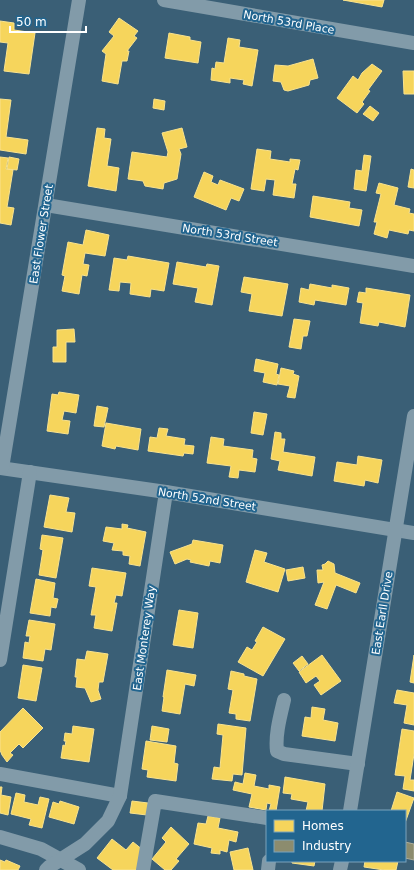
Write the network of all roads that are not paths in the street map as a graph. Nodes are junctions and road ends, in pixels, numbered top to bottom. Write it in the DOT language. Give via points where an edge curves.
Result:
graph roads {
  1 [pos="79,0"];
  2 [pos="164,0"];
  3 [pos="414,42"];
  4 [pos="46,205"];
  5 [pos="414,266"];
  6 [pos="414,416"];
  7 [pos="411,456"];
  8 [pos="1,468"];
  9 [pos="30,472"];
  10 [pos="166,492"];
  11 [pos="395,530"];
  12 [pos="414,533"];
  13 [pos="0,660"];
  14 [pos="284,700"];
  15 [pos="358,764"];
  16 [pos="0,774"];
  17 [pos="121,790"];
  18 [pos="350,810"];
  19 [pos="266,818"];
  20 [pos="0,837"];
  21 [pos="61,860"];
  22 [pos="46,870"];
  23 [pos="79,870"];
  24 [pos="143,870"];
  1 -- 4 [label="street, East Flower Street"];
  2 -- 3 [label="street, North 53rd Place"];
  4 -- 5 [label="street, North 53rd Street"];
  4 -- 8 [label="street, East Flower Street"];
  6 -- 7 [label="street, East Earll Drive"];
  7 -- 11 [label="street, East Earll Drive"];
  8 -- 9 [label="street, North 52nd Street"];
  9 -- 10 [label="street, North 52nd Street"];
  9 -- 13 [label="street"];
  10 -- 11 [label="street, North 52nd Street"];
  10 -- 17 [label="street, East Monterey Way"];
  11 -- 12 [label="street, North 52nd Street"];
  11 -- 15 [label="street, East Earll Drive"];
  14 -- 15 [label="street" via="277,751"];
  15 -- 18 [label="street, East Earll Drive"];
  16 -- 17 [label="street"];
  17 -- 21 [label="street" via="108,821 85,844"];
  19 -- 24 [label="street" via="156,801"];
  20 -- 21 [label="street" via="41,849"];
  21 -- 22 [label="street"];
  21 -- 23 [label="street"];
}
